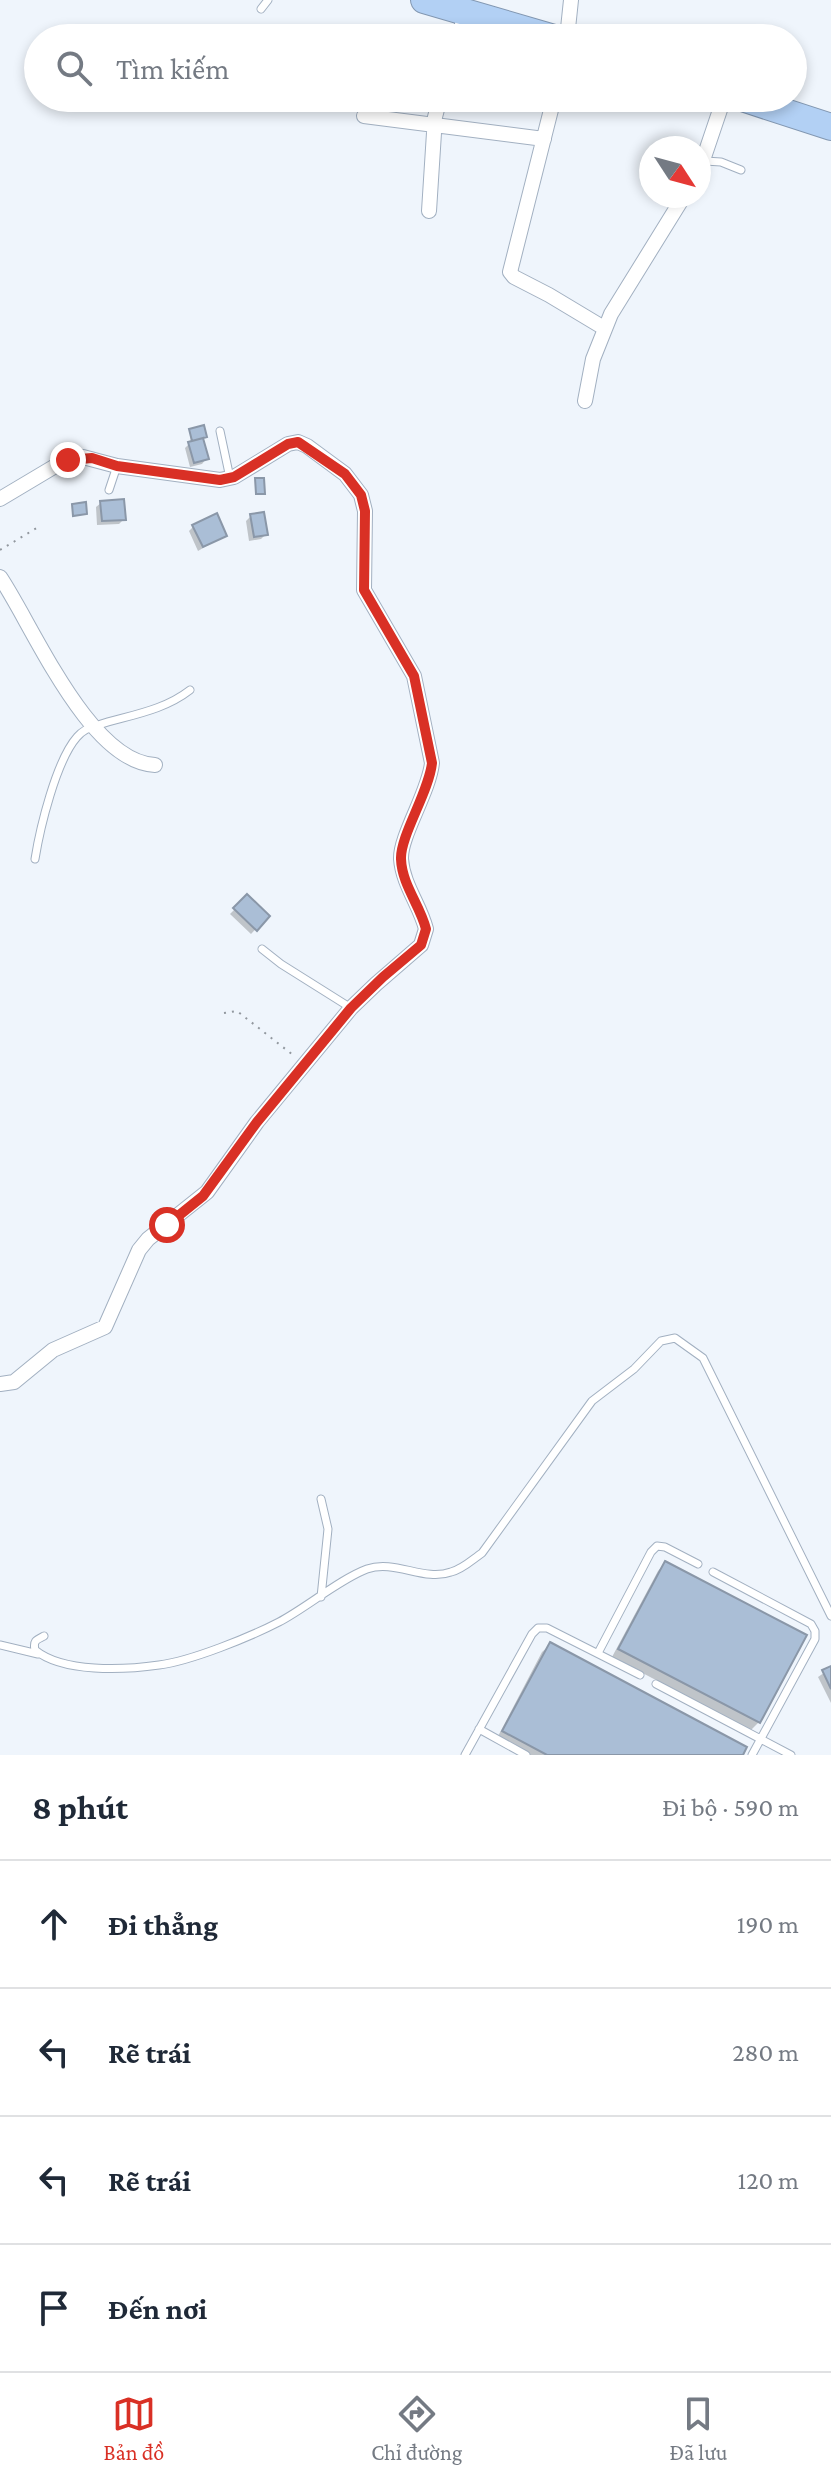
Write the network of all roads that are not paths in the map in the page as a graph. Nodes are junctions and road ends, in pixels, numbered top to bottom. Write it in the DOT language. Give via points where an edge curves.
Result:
graph roads {
  1 [pos="268,0"];
  2 [pos="424,0"];
  3 [pos="571,0"];
  4 [pos="261,9"];
  5 [pos="465,17"];
  6 [pos="495,24"];
  7 [pos="568,24"];
  8 [pos="437,112"];
  9 [pos="551,112"];
  10 [pos="719,112"];
  11 [pos="785,112"];
  12 [pos="364,116"];
  13 [pos="435,123"];
  14 [pos="831,127"];
  15 [pos="711,138"];
  16 [pos="544,139"];
  17 [pos="711,164"];
  18 [pos="741,170"];
  19 [pos="677,208"];
  20 [pos="429,211"];
  21 [pos="604,328"];
  22 [pos="585,401"];
  23 [pos="220,431"];
  24 [pos="117,466"];
  25 [pos="230,478"];
  26 [pos="109,490"];
  27 [pos="0,499"];
  28 [pos="0,577"];
  29 [pos="190,690"];
  30 [pos="94,726"];
  31 [pos="155,765"];
  32 [pos="35,859"];
  33 [pos="262,949"];
  34 [pos="351,1008"];
  35 [pos="0,1384"];
  36 [pos="321,1499"];
  37 [pos="698,1564"];
  38 [pos="713,1572"];
  39 [pos="321,1597"];
  40 [pos="831,1616"];
  41 [pos="44,1636"];
  42 [pos="0,1645"];
  43 [pos="598,1653"];
  44 [pos="40,1654"];
  45 [pos="640,1675"];
  46 [pos="656,1684"];
  47 [pos="479,1729"];
  48 [pos="761,1738"];
  49 [pos="465,1755"];
  50 [pos="526,1755"];
  51 [pos="752,1755"];
  52 [pos="791,1755"];
  1 -- 4 [label="lane"];
  2 -- 5 [label="highway"];
  3 -- 7 [label="street"];
  5 -- 6 [label="highway"];
  8 -- 13 [label="street"];
  9 -- 16 [label="street"];
  10 -- 15 [label="street"];
  11 -- 14 [label="highway"];
  12 -- 13 [label="street"];
  13 -- 16 [label="street"];
  13 -- 20 [label="street"];
  16 -- 21 [label="street" via="510,272"];
  17 -- 18 [label="lane"];
  19 -- 21 [label="street"];
  21 -- 22 [label="street"];
  23 -- 25 [label="lane"];
  24 -- 25 [label="street"];
  24 -- 26 [label="lane"];
  24 -- 27 [label="street" via="85,457 68,460"];
  25 -- 34 [label="street" via="298,442 354,483 365,511 364,590 417,685 431,778 401,856 425,937"];
  28 -- 30 [label="street" via="49,666"];
  29 -- 30 [label="lane" via="163,707"];
  30 -- 31 [label="street" via="141,764"];
  30 -- 32 [label="lane" via="79,734 61,769 42,817"];
  33 -- 34 [label="lane"];
  34 -- 35 [label="street" via="203,1196 139,1250 105,1327 53,1350 14,1382"];
  36 -- 39 [label="lane" via="328,1529"];
  37 -- 43 [label="lane" via="657,1546"];
  38 -- 48 [label="lane" via="811,1624 815,1631"];
  39 -- 40 [label="lane" via="367,1569 437,1575 459,1569 482,1553 592,1401 661,1341 675,1338 703,1358"];
  39 -- 44 [label="lane" via="276,1624 160,1665 104,1668"];
  41 -- 44 [label="lane" via="34,1644"];
  42 -- 44 [label="lane"];
  43 -- 45 [label="lane"];
  43 -- 47 [label="lane" via="538,1628"];
  46 -- 48 [label="lane"];
  47 -- 49 [label="lane"];
  47 -- 50 [label="lane"];
  48 -- 51 [label="lane"];
  48 -- 52 [label="lane"];
}
